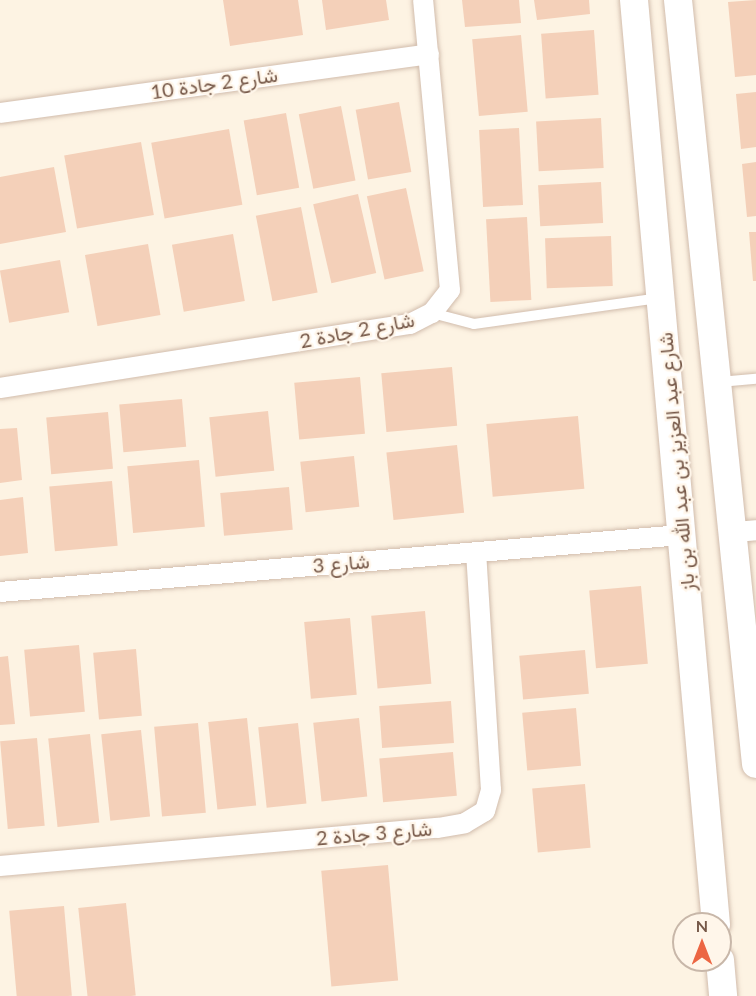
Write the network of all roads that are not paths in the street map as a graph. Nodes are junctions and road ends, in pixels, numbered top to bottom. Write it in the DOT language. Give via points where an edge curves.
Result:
graph roads {
  1 [pos="423,0"];
  2 [pos="634,0"];
  3 [pos="678,0"];
  4 [pos="429,54"];
  5 [pos="0,113"];
  6 [pos="662,298"];
  7 [pos="432,313"];
  8 [pos="756,379"];
  9 [pos="719,382"];
  10 [pos="0,388"];
  11 [pos="745,531"];
  12 [pos="681,535"];
  13 [pos="476,552"];
  14 [pos="0,592"];
  15 [pos="756,764"];
  16 [pos="0,866"];
  17 [pos="715,912"];
  18 [pos="721,972"];
  19 [pos="723,996"];
  1 -- 4 [label="street, شارع 2 جادة 2"];
  2 -- 6 [label="street, شارع عبد العزيز بن عبد الله بن باز"];
  3 -- 9 [label="street"];
  4 -- 5 [label="street, شارع 2 جادة 10"];
  4 -- 7 [label="street, شارع 2 جادة 2" via="450,290"];
  6 -- 7 [label="lane" via="474,324"];
  6 -- 12 [label="street, شارع عبد العزيز بن عبد الله بن باز"];
  7 -- 10 [label="street, شارع 2 جادة 2" via="410,324"];
  8 -- 9 [label="lane"];
  9 -- 11 [label="street"];
  11 -- 15 [label="street"];
  12 -- 13 [label="street, شارع 3"];
  12 -- 17 [label="street, شارع عبد العزيز بن عبد الله بن باز"];
  13 -- 14 [label="street, شارع 3"];
  13 -- 16 [label="street, شارع 3 جادة 2" via="491,790 485,811 465,823 438,828"];
  18 -- 19 [label="street"];
}
